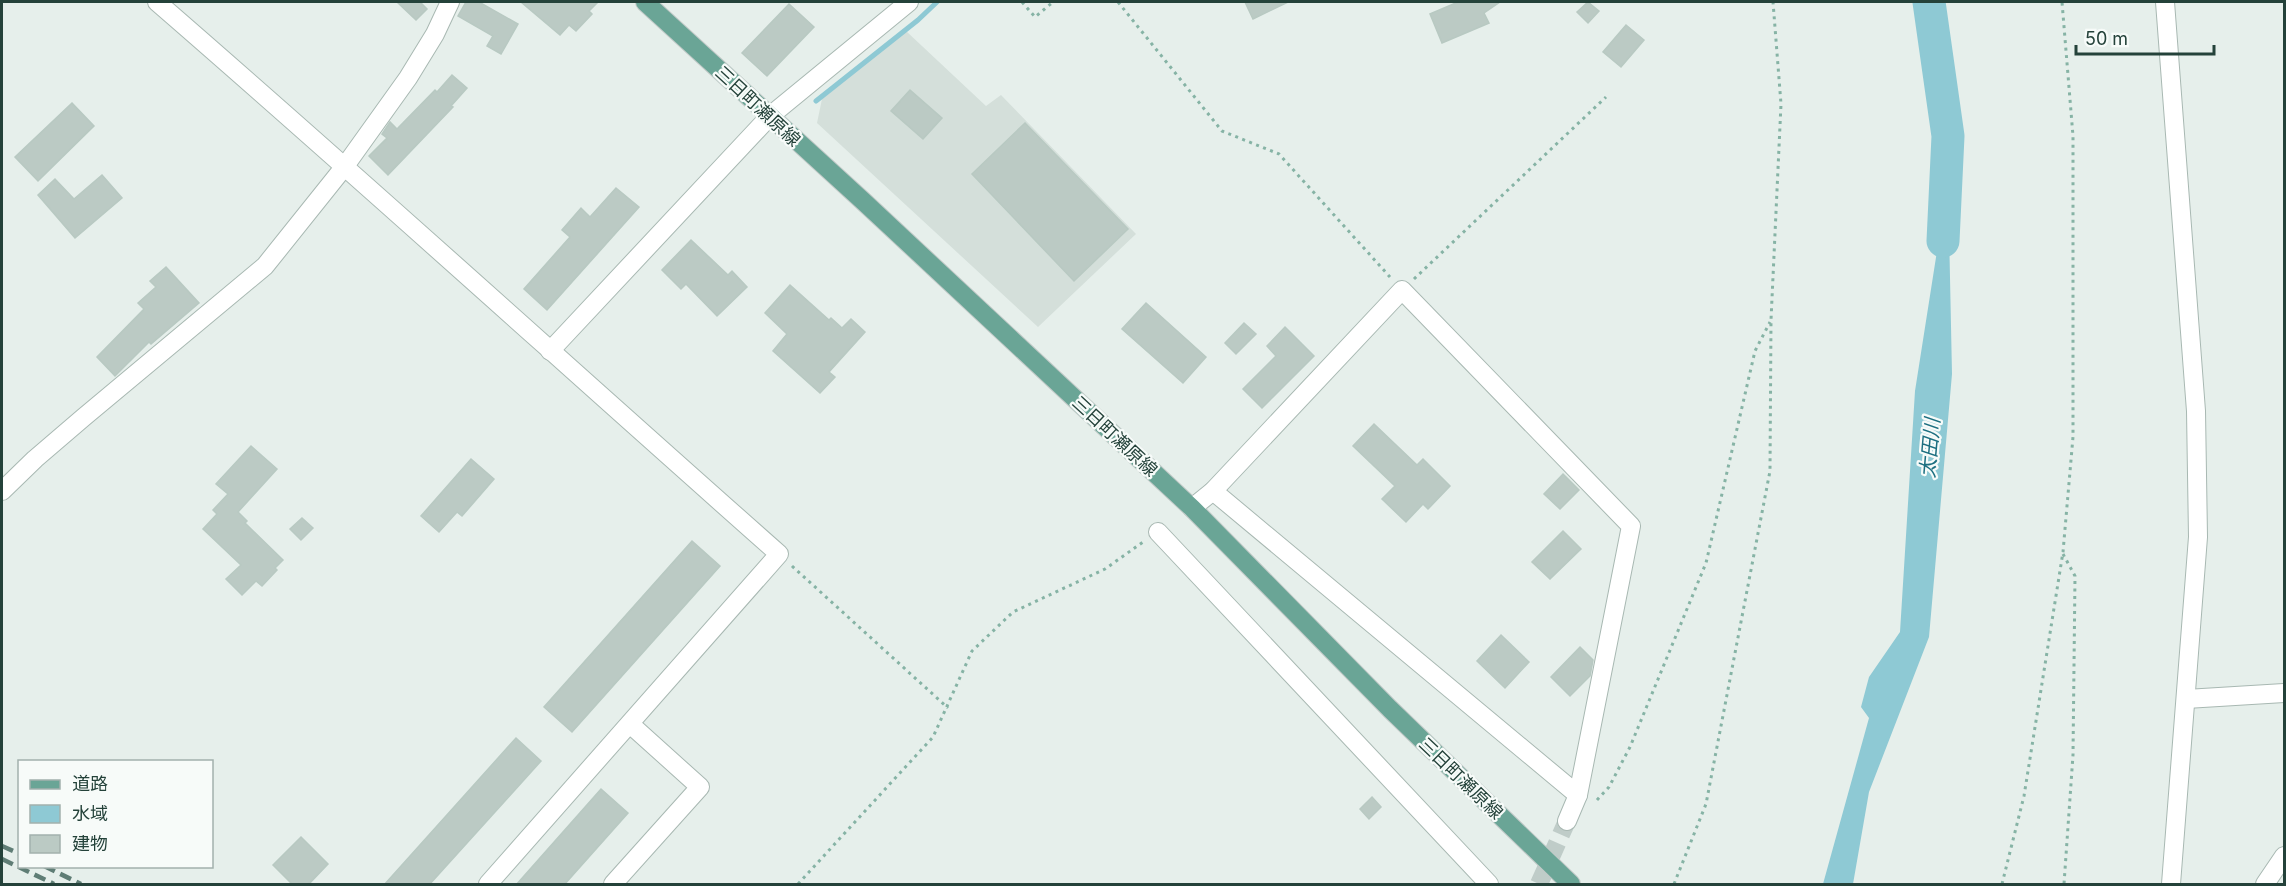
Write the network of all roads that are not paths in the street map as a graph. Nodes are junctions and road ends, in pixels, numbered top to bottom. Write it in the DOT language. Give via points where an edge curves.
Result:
graph roads {
  1 [pos="157,2"];
  2 [pos="450,2"];
  3 [pos="645,2"];
  4 [pos="909,2"];
  5 [pos="2165,2"];
  6 [pos="770,116"];
  7 [pos="345,166"];
  8 [pos="550,351"];
  9 [pos="1213,490"];
  10 [pos="2,491"];
  11 [pos="1191,508"];
  12 [pos="1158,532"];
  13 [pos="2284,693"];
  14 [pos="2186,699"];
  15 [pos="630,724"];
  16 [pos="1578,795"];
  17 [pos="1567,821"];
  18 [pos="2284,856"];
  19 [pos="488,885"];
  20 [pos="614,885"];
  21 [pos="1489,885"];
  22 [pos="1571,885"];
  23 [pos="2171,885"];
  24 [pos="2265,885"];
  1 -- 7 [label="street"];
  2 -- 7 [label="street" via="408,78"];
  3 -- 6 [label="main road, 三日町瀬原線"];
  4 -- 6 [label="street"];
  5 -- 14 [label="street" via="2196,411 2198,537"];
  6 -- 8 [label="street"];
  6 -- 11 [label="main road, 三日町瀬原線"];
  7 -- 8 [label="street"];
  7 -- 10 [label="street" via="265,266"];
  8 -- 15 [label="street" via="778,554"];
  9 -- 11 [label="street"];
  9 -- 16 [label="street"];
  9 -- 16 [label="street" via="1402,290 1631,526"];
  11 -- 22 [label="main road, 三日町瀬原線"];
  12 -- 21 [label="street"];
  13 -- 14 [label="street"];
  14 -- 23 [label="street"];
  15 -- 19 [label="street"];
  15 -- 20 [label="street" via="700,787"];
  16 -- 17 [label="street"];
  18 -- 24 [label="street"];
}
